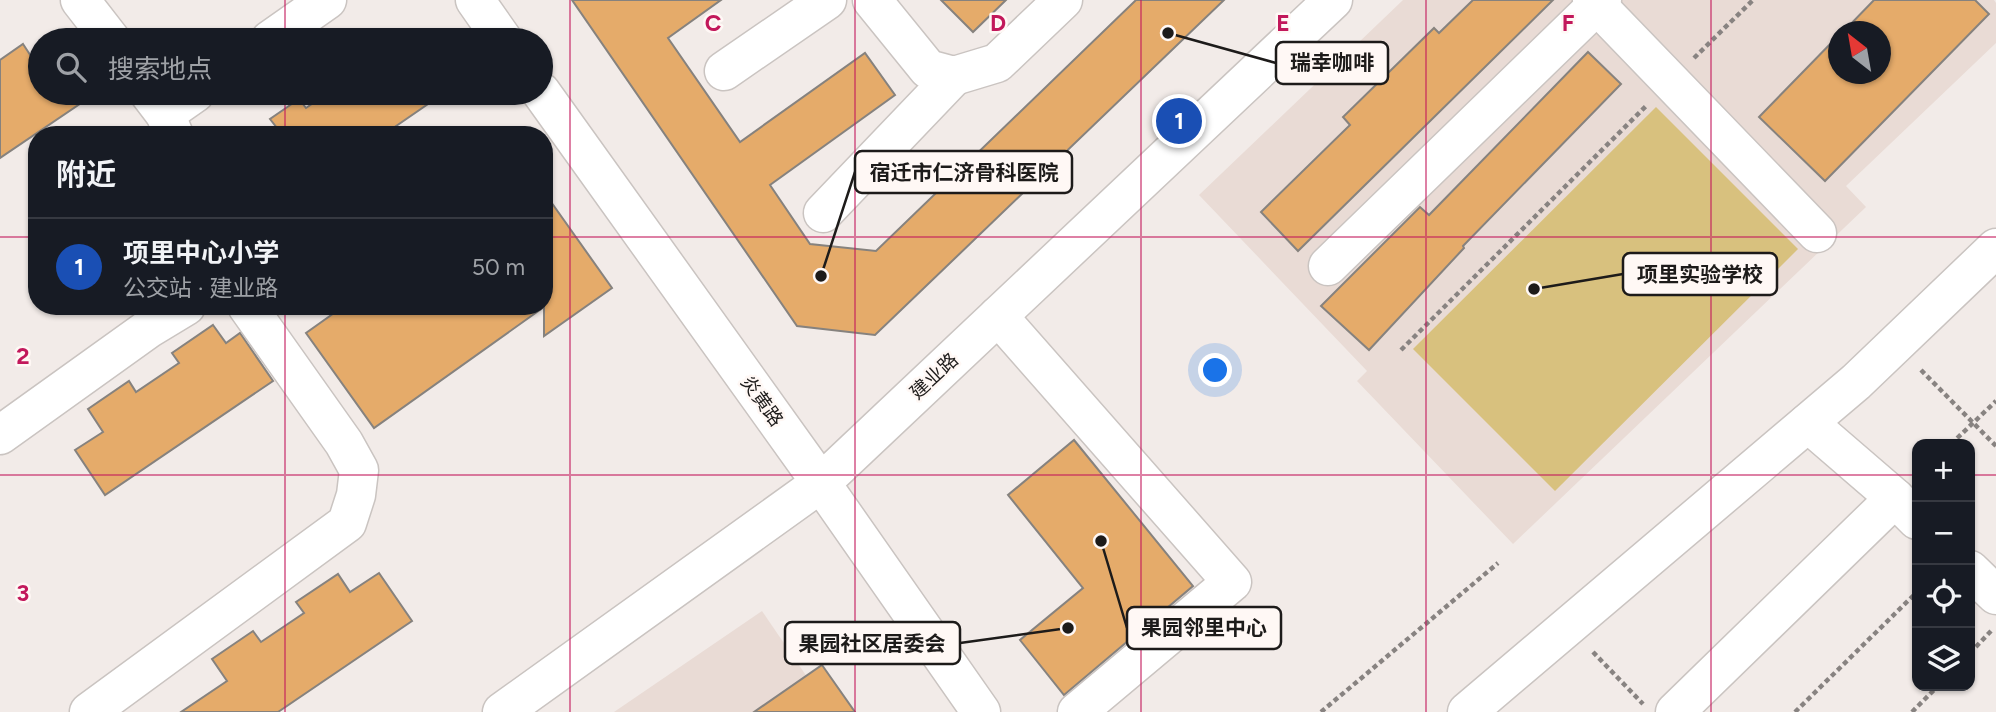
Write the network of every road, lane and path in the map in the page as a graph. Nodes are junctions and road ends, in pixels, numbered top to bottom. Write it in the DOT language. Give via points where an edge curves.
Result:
graph roads {
  1 [pos="327,0"];
  2 [pos="475,0"];
  3 [pos="827,0"];
  4 [pos="872,0"];
  5 [pos="1063,0"];
  6 [pos="1333,0"];
  7 [pos="1753,0"];
  8 [pos="85,1"];
  9 [pos="1597,2"];
  10 [pos="103,28"];
  11 [pos="287,28"];
  12 [pos="495,28"];
  13 [pos="724,71"];
  14 [pos="954,76"];
  15 [pos="1671,82"];
  16 [pos="550,105"];
  17 [pos="823,213"];
  18 [pos="1816,233"];
  19 [pos="1996,248"];
  20 [pos="1328,266"];
  21 [pos="171,315"];
  22 [pos="253,315"];
  23 [pos="998,316"];
  24 [pos="1896,344"];
  25 [pos="1401,350"];
  26 [pos="1996,401"];
  27 [pos="1808,423"];
  28 [pos="1973,423"];
  29 [pos="0,435"];
  30 [pos="1956,439"];
  31 [pos="1996,446"];
  32 [pos="821,483"];
  33 [pos="1906,509"];
  34 [pos="1498,563"];
  35 [pos="1975,575"];
  36 [pos="1996,595"];
  37 [pos="1912,597"];
  38 [pos="1996,625"];
  39 [pos="1568,626"];
  40 [pos="1975,648"];
  41 [pos="1932,691"];
  42 [pos="543,700"];
  43 [pos="100,709"];
  44 [pos="502,712"];
  45 [pos="981,712"];
  46 [pos="1077,712"];
  47 [pos="1321,712"];
  48 [pos="1467,712"];
  49 [pos="1651,712"];
  50 [pos="1675,712"];
  51 [pos="1795,712"];
  52 [pos="1912,712"];
  1 -- 11 [label="street"];
  2 -- 12 [label="street"];
  3 -- 13 [label="street"];
  4 -- 14 [label="street" via="928,69"];
  5 -- 14 [label="street" via="997,64"];
  6 -- 23 [label="street, 建业路"];
  7 -- 15 [label="path"];
  8 -- 10 [label="street"];
  9 -- 15 [label="street"];
  9 -- 20 [label="street"];
  14 -- 17 [label="street"];
  15 -- 18 [label="street"];
  15 -- 25 [label="path"];
  16 -- 32 [label="street, 炎黄路"];
  19 -- 24 [label="street"];
  21 -- 29 [label="street"];
  22 -- 43 [label="street" via="359,470 347,523"];
  23 -- 32 [label="street, 建业路"];
  23 -- 46 [label="street" via="1233,582"];
  24 -- 27 [label="street"];
  24 -- 28 [label="path"];
  26 -- 28 [label="path"];
  27 -- 33 [label="street"];
  27 -- 39 [label="street"];
  28 -- 30 [label="path"];
  28 -- 31 [label="path"];
  32 -- 42 [label="street, 建业路"];
  32 -- 45 [label="street, 炎黄路"];
  33 -- 50 [label="street"];
  34 -- 47 [label="path"];
  35 -- 36 [label="street"];
  37 -- 51 [label="path"];
  38 -- 40 [label="path"];
  39 -- 48 [label="street"];
  39 -- 49 [label="path"];
  41 -- 52 [label="path"];
  42 -- 44 [label="street, 建业路"];
}
